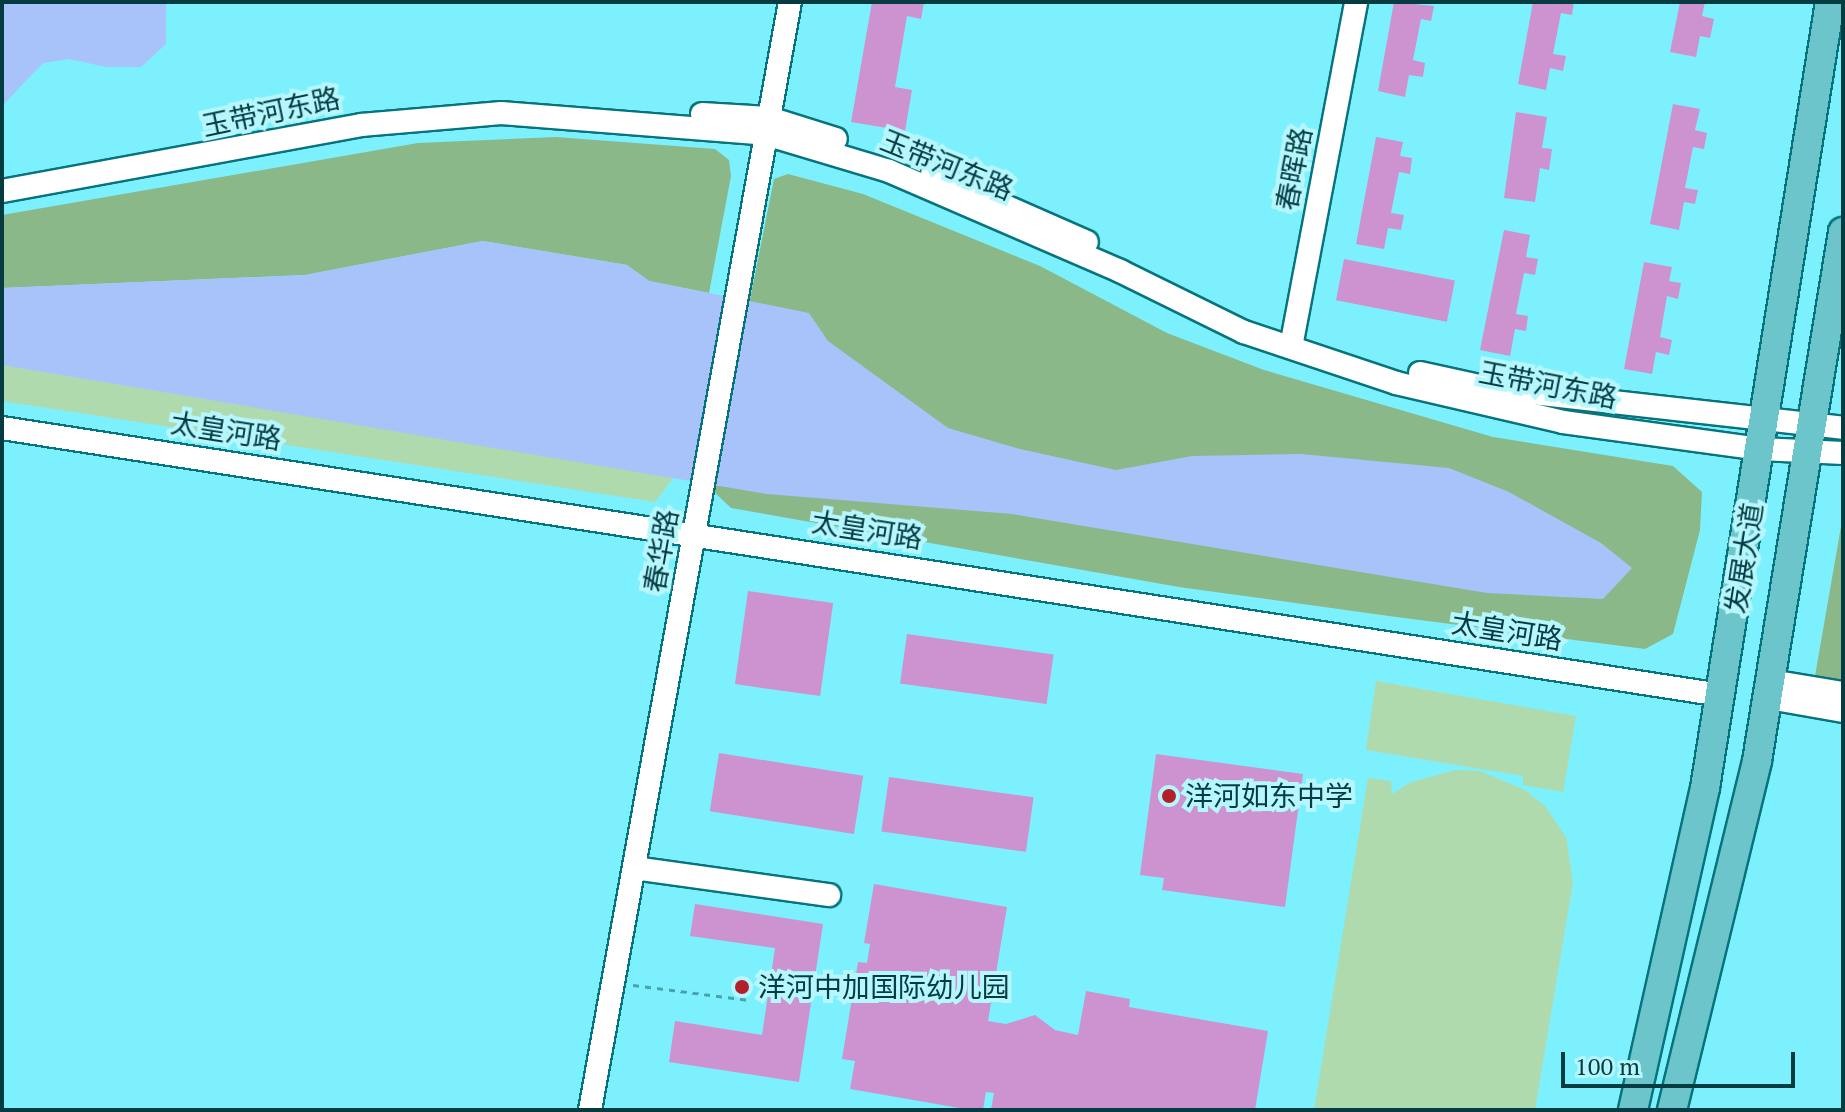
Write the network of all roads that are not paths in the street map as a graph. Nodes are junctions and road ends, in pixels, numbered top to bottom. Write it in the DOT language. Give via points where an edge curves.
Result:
graph roads {
  1 [pos="790,2"];
  2 [pos="1356,2"];
  3 [pos="1830,2"];
  4 [pos="767,126"];
  5 [pos="2,179"];
  6 [pos="2,191"];
  7 [pos="1843,232"];
  8 [pos="1292,341"];
  9 [pos="1766,420"];
  10 [pos="2,428"];
  11 [pos="1843,428"];
  12 [pos="1812,438"];
  13 [pos="1761,449"];
  14 [pos="1843,453"];
  15 [pos="694,533"];
  16 [pos="1770,689"];
  17 [pos="1843,693"];
  18 [pos="1721,695"];
  19 [pos="1843,711"];
  20 [pos="634,868"];
  21 [pos="829,895"];
  22 [pos="590,1110"];
  23 [pos="1633,1110"];
  24 [pos="1672,1110"];
  1 -- 4 [label="street, 春华路"];
  2 -- 8 [label="street, 春晖路"];
  3 -- 9 [label="main road, 发展大道"];
  4 -- 5 [label="street, 玉带河东路" via="607,106 463,105 333,119 87,168"];
  4 -- 6 [label="street, 玉带河东路" via="501,113 361,125"];
  4 -- 8 [label="street, 玉带河东路" via="889,156 994,198"];
  4 -- 15 [label="street, 春华路"];
  7 -- 12 [label="main road, 发展大道"];
  8 -- 9 [label="street, 玉带河东路" via="1488,388"];
  8 -- 13 [label="street, 玉带河东路" via="1396,383 1563,422"];
  9 -- 12 [label="street, 玉带河东路"];
  9 -- 13 [label="main road, 发展大道"];
  10 -- 15 [label="street, 太皇河路"];
  11 -- 12 [label="street, 玉带河东路"];
  12 -- 13 [label="street, 玉带河东路"];
  12 -- 14 [label="street, 玉带河东路"];
  12 -- 16 [label="main road, 发展大道"];
  13 -- 18 [label="main road, 发展大道"];
  15 -- 18 [label="street, 太皇河路"];
  15 -- 20 [label="street, 春华路"];
  16 -- 17 [label="street"];
  16 -- 19 [label="street"];
  16 -- 24 [label="main road, 发展大道"];
  18 -- 23 [label="main road, 发展大道"];
  20 -- 21 [label="street"];
  20 -- 22 [label="street, 春华路"];
}
